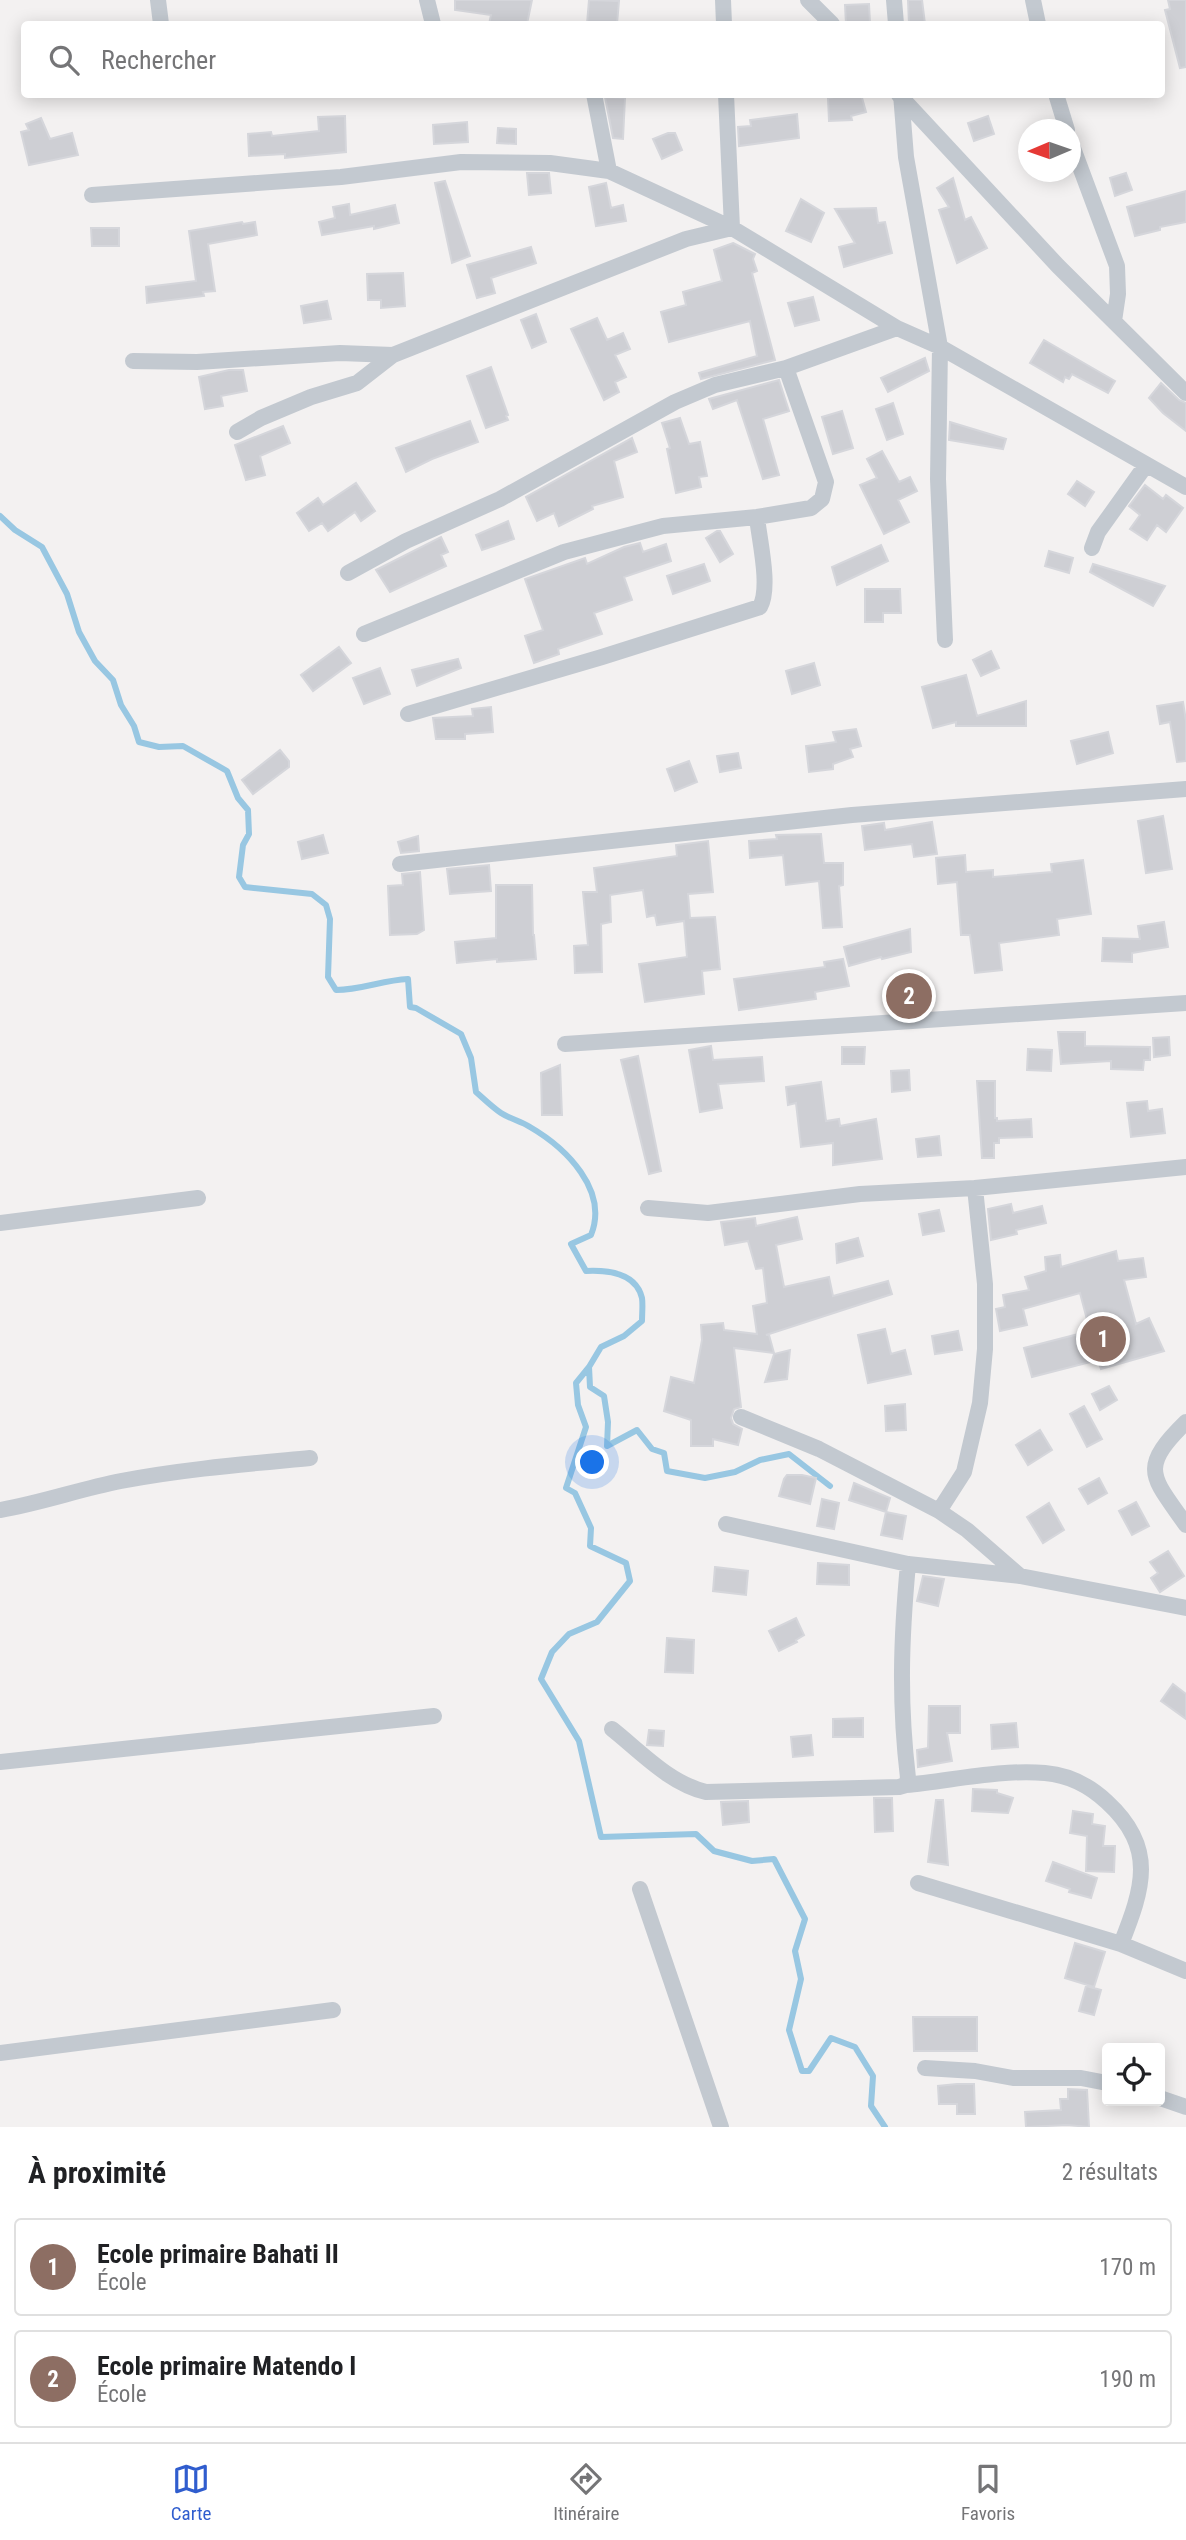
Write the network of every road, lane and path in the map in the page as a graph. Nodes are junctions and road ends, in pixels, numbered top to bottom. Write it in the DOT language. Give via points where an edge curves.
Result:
graph roads {
  1 [pos="158,0"];
  2 [pos="427,0"];
  3 [pos="723,0"];
  4 [pos="808,0"];
  5 [pos="894,0"];
  6 [pos="1034,0"];
  7 [pos="161,21"];
  8 [pos="432,21"];
  9 [pos="724,21"];
  10 [pos="829,21"];
  11 [pos="896,21"];
  12 [pos="1038,21"];
  13 [pos="595,98"];
  14 [pos="726,98"];
  15 [pos="900,98"];
  16 [pos="902,98"];
  17 [pos="1057,98"];
  18 [pos="1064,119"];
  19 [pos="1081,169"];
  20 [pos="609,172"];
  21 [pos="92,195"];
  22 [pos="732,228"];
  23 [pos="1114,321"];
  24 [pos="897,328"];
  25 [pos="940,347"];
  26 [pos="393,355"];
  27 [pos="133,361"];
  28 [pos="786,368"];
  29 [pos="1186,393"];
  30 [pos="237,432"];
  31 [pos="1146,465"];
  32 [pos="1186,487"];
  33 [pos="757,517"];
  34 [pos="1092,548"];
  35 [pos="348,573"];
  36 [pos="365,634"];
  37 [pos="945,640"];
  38 [pos="408,714"];
  39 [pos="1186,789"];
  40 [pos="400,864"];
  41 [pos="1186,1003"];
  42 [pos="565,1044"];
  43 [pos="1186,1167"];
  44 [pos="975,1188"];
  45 [pos="198,1198"];
  46 [pos="648,1208"];
  47 [pos="0,1223"];
  48 [pos="741,1417"];
  49 [pos="1186,1422"];
  50 [pos="310,1458"];
  51 [pos="0,1510"];
  52 [pos="939,1511"];
  53 [pos="726,1524"];
  54 [pos="1186,1525"];
  55 [pos="908,1564"];
  56 [pos="1020,1576"];
  57 [pos="1186,1608"];
  58 [pos="435,1716"];
  59 [pos="612,1729"];
  60 [pos="0,1762"];
  61 [pos="906,1785"];
  62 [pos="918,1883"];
  63 [pos="640,1889"];
  64 [pos="1121,1944"];
  65 [pos="1186,1971"];
  66 [pos="333,2010"];
  67 [pos="0,2053"];
  68 [pos="925,2068"];
  69 [pos="1102,2082"];
  70 [pos="1165,2100"];
  71 [pos="1186,2107"];
  72 [pos="721,2127"];
  1 -- 7 [label="street"];
  2 -- 8 [label="street"];
  3 -- 9 [label="street"];
  4 -- 10 [label="street"];
  5 -- 11 [label="street"];
  6 -- 12 [label="street"];
  13 -- 20 [label="street"];
  14 -- 22 [label="street"];
  15 -- 25 [label="street" via="906,157"];
  16 -- 23 [label="street"];
  17 -- 18 [label="street"];
  19 -- 23 [label="street" via="1117,266"];
  20 -- 21 [label="street" via="550,163 461,162 341,177"];
  20 -- 22 [label="street"];
  22 -- 24 [label="street"];
  22 -- 26 [label="street" via="686,239"];
  23 -- 29 [label="street"];
  24 -- 25 [label="street"];
  24 -- 28 [label="street"];
  25 -- 31 [label="street"];
  25 -- 37 [label="street" via="938,479"];
  26 -- 27 [label="street"];
  26 -- 30 [label="street" via="357,383 311,397"];
  28 -- 33 [label="street" via="826,482 822,499 811,508"];
  28 -- 35 [label="street" via="715,385 675,402 500,499 405,541"];
  31 -- 32 [label="street"];
  31 -- 34 [label="street" via="1098,532"];
  33 -- 36 [label="street" via="663,526 564,552"];
  33 -- 38 [label="street" via="764,584 760,607"];
  39 -- 40 [label="street" via="852,815"];
  41 -- 42 [label="street"];
  43 -- 44 [label="street"];
  44 -- 46 [label="street" via="860,1194 708,1213"];
  44 -- 52 [label="street" via="985,1284 980,1403 964,1472"];
  45 -- 47 [label="street"];
  48 -- 52 [label="street" via="810,1445"];
  49 -- 54 [label="street" via="1159,1451 1153,1466 1159,1486"];
  50 -- 51 [label="street" via="180,1470"];
  52 -- 56 [label="street"];
  53 -- 55 [label="street"];
  55 -- 56 [label="street"];
  55 -- 61 [label="street" via="900,1664"];
  56 -- 57 [label="street"];
  58 -- 60 [label="street"];
  59 -- 61 [label="street" via="678,1781 706,1792"];
  61 -- 64 [label="street" via="1047,1773 1074,1779 1101,1797 1121,1814 1138,1842 1142,1869 1136,1907"];
  62 -- 64 [label="street"];
  63 -- 72 [label="street"];
  64 -- 65 [label="street"];
  66 -- 67 [label="street"];
  68 -- 69 [label="street"];
  70 -- 71 [label="street"];
}
